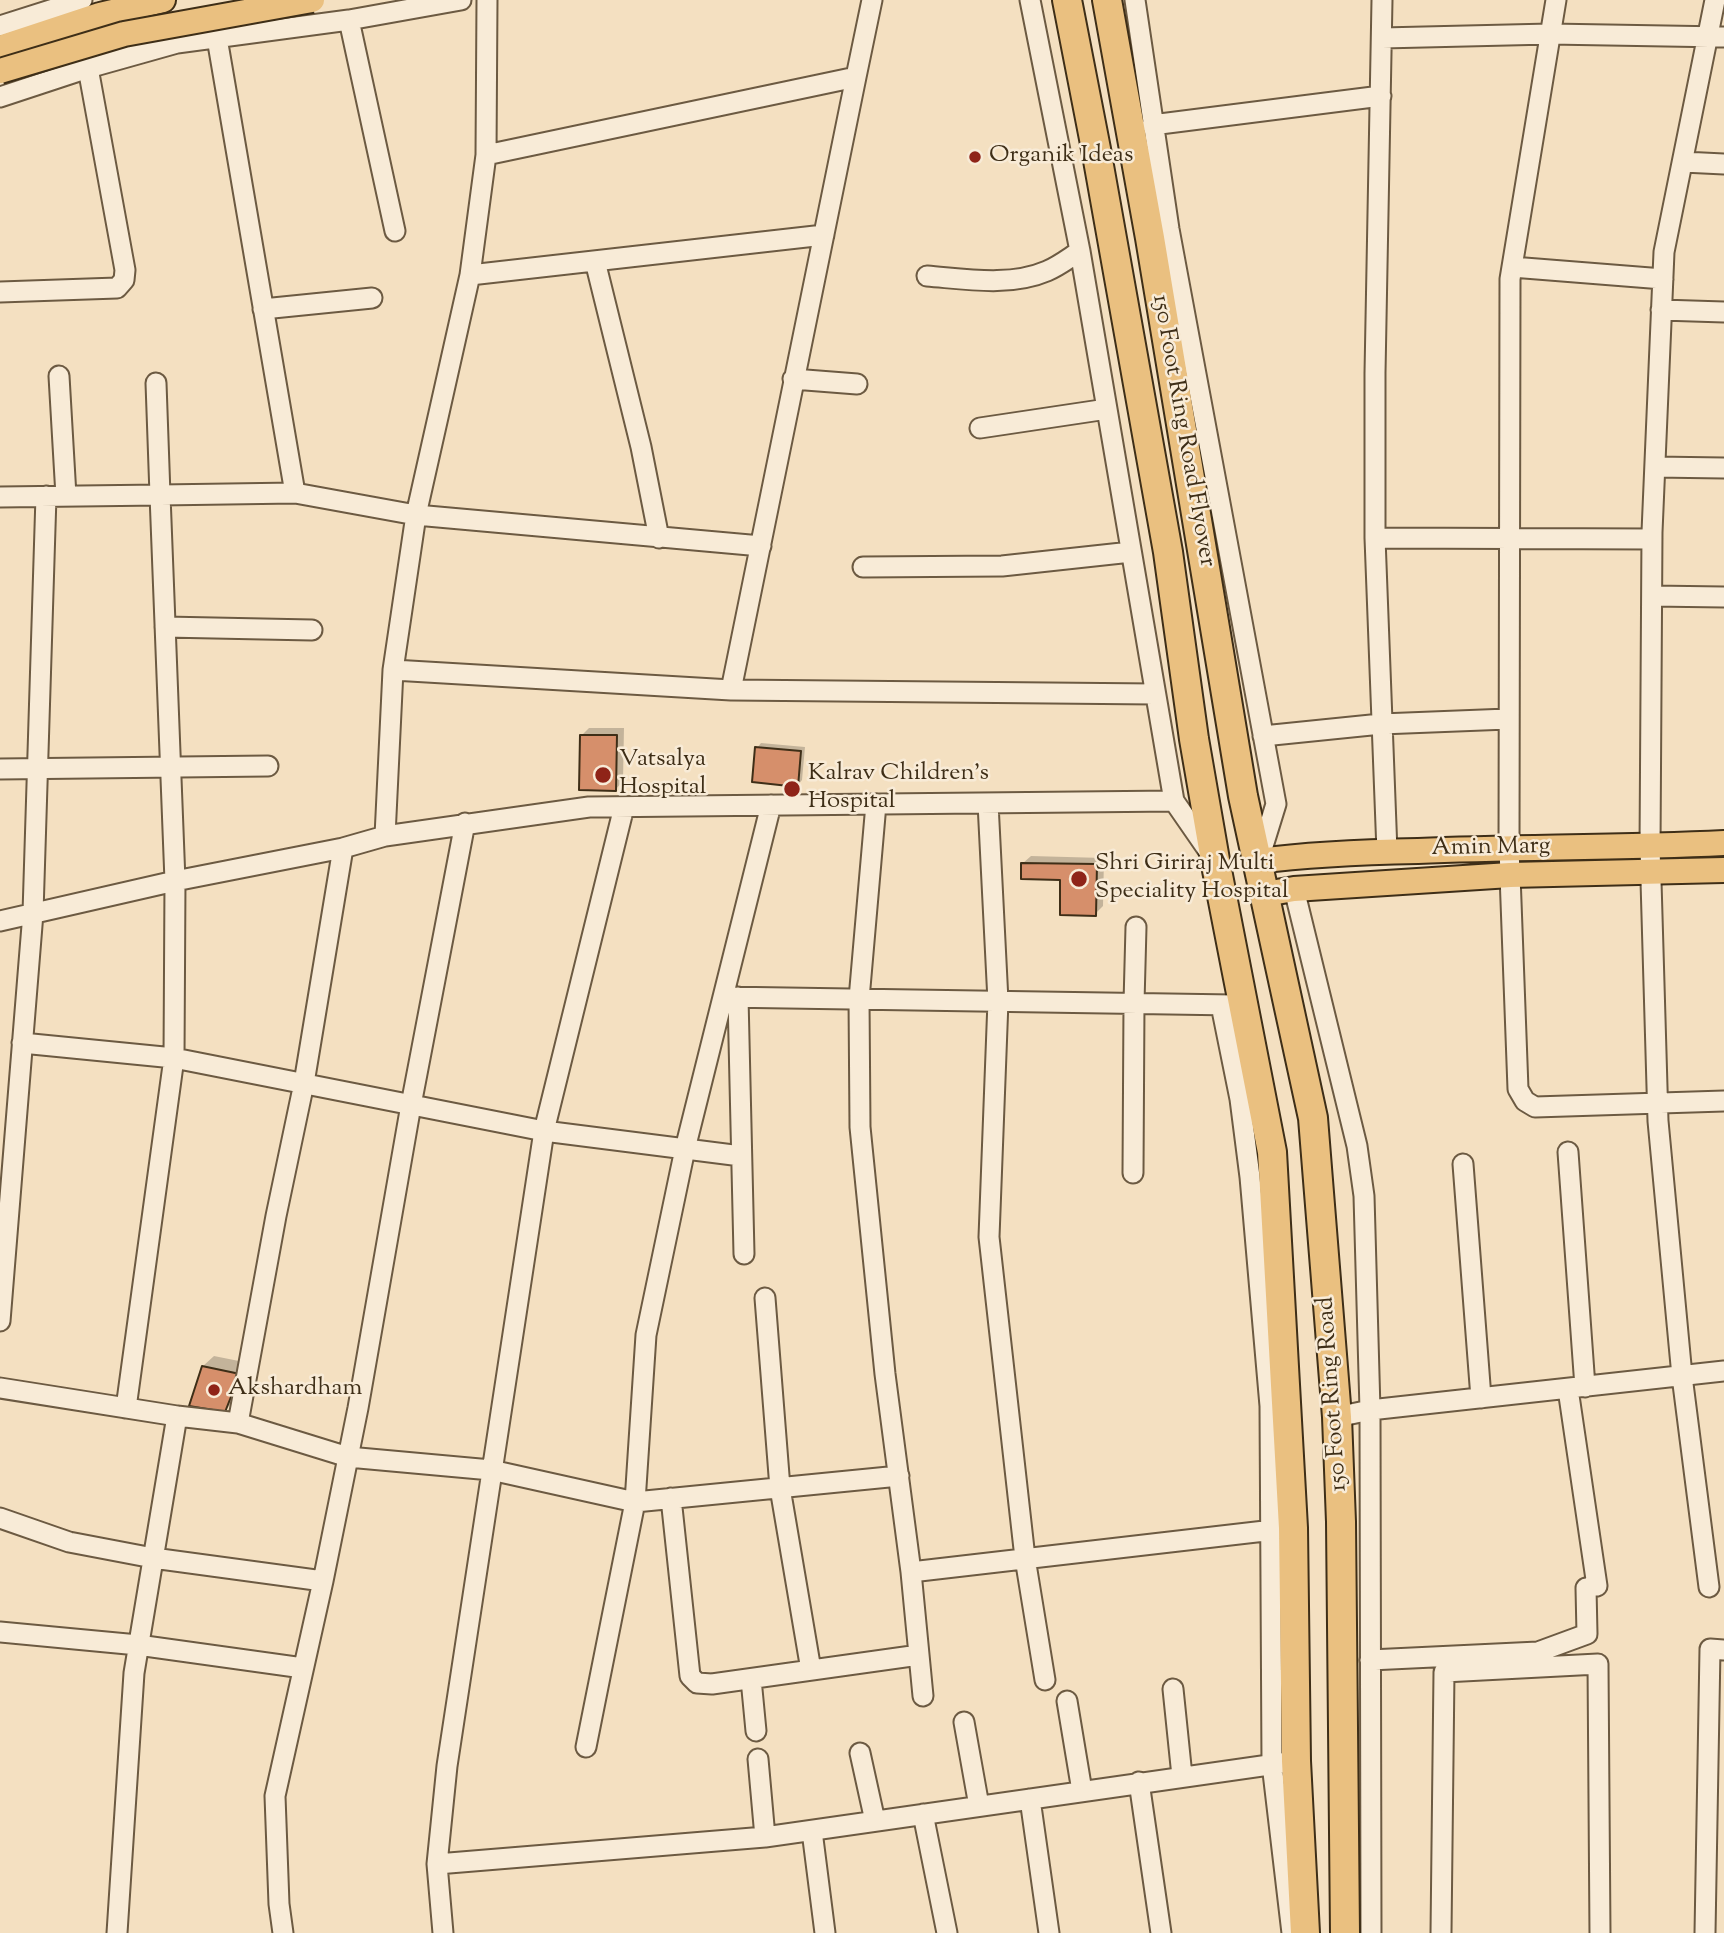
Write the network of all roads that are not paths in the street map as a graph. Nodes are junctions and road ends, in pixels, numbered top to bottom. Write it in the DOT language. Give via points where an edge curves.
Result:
graph roads {
  1 [pos="82,0"];
  2 [pos="163,0"];
  3 [pos="313,0"];
  4 [pos="461,0"];
  5 [pos="487,0"];
  6 [pos="873,0"];
  7 [pos="1030,0"];
  8 [pos="1067,0"];
  9 [pos="1107,0"];
  10 [pos="1135,0"];
  11 [pos="1382,0"];
  12 [pos="1556,0"];
  13 [pos="1715,0"];
  14 [pos="349,20"];
  15 [pos="0,26"];
  16 [pos="1550,34"];
  17 [pos="1716,37"];
  18 [pos="217,38"];
  19 [pos="1382,38"];
  20 [pos="177,43"];
  21 [pos="0,48"];
  22 [pos="88,68"];
  23 [pos="0,71"];
  24 [pos="856,77"];
  25 [pos="1381,96"];
  26 [pos="0,97"];
  27 [pos="1152,125"];
  28 [pos="486,155"];
  29 [pos="1683,162"];
  30 [pos="1724,164"];
  31 [pos="395,231"];
  32 [pos="824,235"];
  33 [pos="1080,251"];
  34 [pos="595,261"];
  35 [pos="1511,267"];
  36 [pos="470,275"];
  37 [pos="927,276"];
  38 [pos="1663,279"];
  39 [pos="0,292"];
  40 [pos="372,298"];
  41 [pos="263,309"];
  42 [pos="1661,310"];
  43 [pos="1724,312"];
  44 [pos="59,376"];
  45 [pos="793,379"];
  46 [pos="156,383"];
  47 [pos="857,384"];
  48 [pos="1107,409"];
  49 [pos="980,428"];
  50 [pos="1655,467"];
  51 [pos="1724,468"];
  52 [pos="295,493"];
  53 [pos="160,495"];
  54 [pos="46,496"];
  55 [pos="66,496"];
  56 [pos="0,497"];
  57 [pos="416,515"];
  58 [pos="659,538"];
  59 [pos="1375,538"];
  60 [pos="1510,538"];
  61 [pos="1652,539"];
  62 [pos="761,545"];
  63 [pos="1131,552"];
  64 [pos="863,567"];
  65 [pos="1652,596"];
  66 [pos="1724,597"];
  67 [pos="165,627"];
  68 [pos="312,630"];
  69 [pos="393,670"];
  70 [pos="731,690"];
  71 [pos="1155,694"];
  72 [pos="1508,719"];
  73 [pos="1381,724"];
  74 [pos="1263,736"];
  75 [pos="268,766"];
  76 [pos="171,767"];
  77 [pos="37,768"];
  78 [pos="0,769"];
  79 [pos="1174,801"];
  80 [pos="988,803"];
  81 [pos="876,804"];
  82 [pos="771,805"];
  83 [pos="624,807"];
  84 [pos="465,823"];
  85 [pos="385,836"];
  86 [pos="1724,843"];
  87 [pos="343,848"];
  88 [pos="1509,848"];
  89 [pos="1387,852"];
  90 [pos="1651,859"];
  91 [pos="1215,860"];
  92 [pos="1258,861"];
  93 [pos="1724,870"];
  94 [pos="1510,875"];
  95 [pos="175,881"];
  96 [pos="1294,889"];
  97 [pos="1265,894"];
  98 [pos="33,913"];
  99 [pos="0,921"];
  100 [pos="1136,927"];
  101 [pos="730,997"];
  102 [pos="859,999"];
  103 [pos="998,1001"];
  104 [pos="1133,1003"];
  105 [pos="1232,1005"];
  106 [pos="22,1043"];
  107 [pos="174,1058"];
  108 [pos="10,1072"];
  109 [pos="304,1083"];
  110 [pos="1724,1101"];
  111 [pos="1657,1103"];
  112 [pos="411,1105"];
  113 [pos="544,1131"];
  114 [pos="685,1149"];
  115 [pos="1568,1152"];
  116 [pos="741,1156"];
  117 [pos="1463,1164"];
  118 [pos="1133,1173"];
  119 [pos="5,1204"];
  120 [pos="744,1254"];
  121 [pos="765,1297"];
  122 [pos="0,1321"];
  123 [pos="1724,1371"];
  124 [pos="1682,1376"];
  125 [pos="0,1388"];
  126 [pos="1577,1388"];
  127 [pos="1481,1398"];
  128 [pos="126,1408"];
  129 [pos="1370,1410"];
  130 [pos="177,1416"];
  131 [pos="1337,1418"];
  132 [pos="238,1423"];
  133 [pos="348,1457"];
  134 [pos="491,1470"];
  135 [pos="899,1476"];
  136 [pos="780,1488"];
  137 [pos="671,1498"];
  138 [pos="635,1502"];
  139 [pos="0,1518"];
  140 [pos="1282,1529"];
  141 [pos="153,1558"];
  142 [pos="1025,1558"];
  143 [pos="911,1572"];
  144 [pos="323,1581"];
  145 [pos="1709,1587"];
  146 [pos="0,1632"];
  147 [pos="138,1645"];
  148 [pos="1724,1650"];
  149 [pos="919,1655"];
  150 [pos="1370,1661"];
  151 [pos="303,1668"];
  152 [pos="811,1670"];
  153 [pos="751,1679"];
  154 [pos="1045,1680"];
  155 [pos="1172,1689"];
  156 [pos="923,1696"];
  157 [pos="1067,1701"];
  158 [pos="964,1722"];
  159 [pos="756,1731"];
  160 [pos="586,1747"];
  161 [pos="860,1753"];
  162 [pos="758,1759"];
  163 [pos="1284,1763"];
  164 [pos="1182,1776"];
  165 [pos="1139,1782"];
  166 [pos="1082,1791"];
  167 [pos="1030,1799"];
  168 [pos="979,1806"];
  169 [pos="923,1814"];
  170 [pos="875,1821"];
  171 [pos="811,1831"];
  172 [pos="765,1838"];
  173 [pos="437,1864"];
  174 [pos="117,1933"];
  175 [pos="284,1933"];
  176 [pos="443,1933"];
  177 [pos="825,1933"];
  178 [pos="947,1933"];
  179 [pos="1049,1933"];
  180 [pos="1161,1933"];
  181 [pos="1292,1933"];
  182 [pos="1305,1933"];
  183 [pos="1345,1933"];
  184 [pos="1371,1933"];
  185 [pos="1441,1933"];
  186 [pos="1600,1933"];
  187 [pos="1704,1933"];
  1 -- 15 [label="street"];
  2 -- 20 [label="street"];
  2 -- 21 [label="main road"];
  3 -- 23 [label="main road, bridge" via="124,34"];
  4 -- 14 [label="street"];
  5 -- 28 [label="street"];
  6 -- 24 [label="street"];
  7 -- 33 [label="street"];
  8 -- 91 [label="highway, 150 Foot Ring Road Flyover" via="1168,552"];
  9 -- 92 [label="highway, 150 Foot Ring Road Flyover"];
  10 -- 27 [label="street"];
  11 -- 19 [label="street"];
  12 -- 16 [label="street"];
  13 -- 17 [label="street"];
  14 -- 18 [label="street"];
  14 -- 31 [label="street"];
  16 -- 17 [label="street"];
  16 -- 19 [label="street"];
  16 -- 35 [label="street"];
  17 -- 29 [label="street"];
  18 -- 20 [label="street"];
  18 -- 41 [label="street"];
  19 -- 25 [label="street"];
  20 -- 22 [label="street"];
  22 -- 26 [label="street"];
  22 -- 39 [label="street" via="124,280 117,288"];
  24 -- 28 [label="street"];
  24 -- 32 [label="street"];
  25 -- 27 [label="street"];
  25 -- 59 [label="street"];
  27 -- 74 [label="street"];
  28 -- 36 [label="street"];
  29 -- 30 [label="street"];
  29 -- 38 [label="street" via="1664,252"];
  32 -- 34 [label="street"];
  32 -- 45 [label="street"];
  33 -- 37 [label="street" via="1027,278 983,281"];
  33 -- 48 [label="street"];
  34 -- 36 [label="street"];
  34 -- 58 [label="street"];
  35 -- 38 [label="street"];
  35 -- 60 [label="street"];
  36 -- 57 [label="street"];
  38 -- 42 [label="street"];
  40 -- 41 [label="street"];
  41 -- 52 [label="street"];
  42 -- 43 [label="street"];
  42 -- 50 [label="street"];
  44 -- 55 [label="street"];
  45 -- 47 [label="street"];
  45 -- 62 [label="street"];
  46 -- 53 [label="street"];
  48 -- 49 [label="street"];
  48 -- 63 [label="street"];
  50 -- 51 [label="street"];
  50 -- 61 [label="street"];
  52 -- 53 [label="street"];
  52 -- 57 [label="street"];
  53 -- 55 [label="street"];
  53 -- 67 [label="street"];
  54 -- 55 [label="street"];
  54 -- 56 [label="street"];
  54 -- 77 [label="street"];
  57 -- 58 [label="street"];
  57 -- 69 [label="street"];
  58 -- 62 [label="street"];
  59 -- 60 [label="street"];
  59 -- 73 [label="street"];
  60 -- 61 [label="street"];
  60 -- 72 [label="street"];
  61 -- 65 [label="street"];
  62 -- 70 [label="street"];
  63 -- 64 [label="street" via="1002,566"];
  63 -- 71 [label="street"];
  65 -- 66 [label="street"];
  65 -- 90 [label="street"];
  67 -- 68 [label="street"];
  67 -- 76 [label="street"];
  69 -- 70 [label="street"];
  69 -- 85 [label="street"];
  70 -- 71 [label="street"];
  71 -- 79 [label="street"];
  72 -- 73 [label="street"];
  72 -- 88 [label="street"];
  73 -- 74 [label="street"];
  73 -- 89 [label="street"];
  74 -- 92 [label="street" via="1276,804"];
  75 -- 76 [label="street"];
  76 -- 77 [label="street"];
  76 -- 95 [label="street"];
  77 -- 78 [label="street"];
  77 -- 98 [label="street"];
  79 -- 80 [label="street"];
  79 -- 91 [label="street"];
  80 -- 81 [label="street"];
  80 -- 103 [label="street"];
  81 -- 82 [label="street"];
  81 -- 102 [label="street"];
  82 -- 83 [label="street"];
  82 -- 101 [label="street"];
  83 -- 84 [label="street" via="589,807"];
  83 -- 113 [label="street"];
  84 -- 85 [label="street"];
  84 -- 112 [label="street"];
  85 -- 87 [label="street"];
  86 -- 90 [label="main road, Amin Marg"];
  87 -- 95 [label="street"];
  87 -- 109 [label="street"];
  88 -- 89 [label="main road, Amin Marg"];
  88 -- 90 [label="main road, Amin Marg"];
  88 -- 94 [label="street"];
  89 -- 92 [label="main road, Amin Marg"];
  90 -- 93 [label="main road, Amin Marg"];
  90 -- 94 [label="main road, Amin Marg"];
  90 -- 111 [label="street"];
  91 -- 105 [label="highway, 150 Foot Ring Road"];
  92 -- 97 [label="highway, 150 Foot Ring Road"];
  94 -- 96 [label="main road, Amin Marg"];
  94 -- 111 [label="street" via="1518,1089 1525,1101 1535,1107"];
  95 -- 98 [label="street"];
  95 -- 107 [label="street"];
  96 -- 97 [label="main road, Amin Marg"];
  96 -- 129 [label="street" via="1357,1146 1364,1196"];
  97 -- 131 [label="highway, 150 Foot Ring Road" via="1314,1118"];
  98 -- 99 [label="street"];
  98 -- 106 [label="street"];
  100 -- 104 [label="street"];
  101 -- 102 [label="street"];
  101 -- 114 [label="street"];
  101 -- 116 [label="street"];
  102 -- 103 [label="street"];
  102 -- 135 [label="street" via="860,1127"];
  103 -- 104 [label="street"];
  103 -- 142 [label="street" via="989,1237"];
  104 -- 105 [label="street"];
  104 -- 118 [label="street"];
  105 -- 140 [label="highway, 150 Foot Ring Road" via="1272,1152"];
  106 -- 107 [label="street"];
  106 -- 108 [label="street"];
  107 -- 109 [label="street"];
  107 -- 128 [label="street"];
  108 -- 119 [label="street"];
  109 -- 112 [label="street"];
  109 -- 132 [label="street"];
  110 -- 111 [label="street"];
  111 -- 124 [label="street"];
  112 -- 113 [label="street"];
  112 -- 133 [label="street"];
  113 -- 114 [label="street"];
  113 -- 134 [label="street"];
  114 -- 116 [label="street"];
  114 -- 138 [label="street" via="646,1335"];
  115 -- 126 [label="street"];
  116 -- 120 [label="street"];
  117 -- 127 [label="street"];
  119 -- 122 [label="street"];
  121 -- 136 [label="street"];
  123 -- 124 [label="street"];
  124 -- 126 [label="street"];
  124 -- 145 [label="street"];
  125 -- 128 [label="street"];
  126 -- 127 [label="street"];
  126 -- 150 [label="street" via="1591,1587 1587,1634 1538,1652"];
  127 -- 129 [label="street"];
  128 -- 130 [label="street"];
  129 -- 131 [label="street"];
  129 -- 150 [label="street"];
  130 -- 132 [label="street"];
  130 -- 141 [label="street"];
  131 -- 183 [label="highway, 150 Foot Ring Road"];
  132 -- 133 [label="street"];
  133 -- 134 [label="street"];
  133 -- 144 [label="street"];
  134 -- 138 [label="street"];
  134 -- 173 [label="street"];
  135 -- 136 [label="street"];
  135 -- 143 [label="street"];
  136 -- 137 [label="street"];
  136 -- 152 [label="street"];
  137 -- 138 [label="street"];
  137 -- 153 [label="street" via="690,1676 697,1683 712,1684"];
  138 -- 160 [label="street"];
  139 -- 141 [label="street" via="69,1542"];
  140 -- 142 [label="street"];
  140 -- 163 [label="highway, 150 Foot Ring Road"];
  141 -- 144 [label="street"];
  141 -- 147 [label="street"];
  142 -- 143 [label="street"];
  142 -- 154 [label="street"];
  143 -- 149 [label="street"];
  144 -- 151 [label="street"];
  146 -- 147 [label="street"];
  147 -- 151 [label="street"];
  147 -- 174 [label="street"];
  148 -- 187 [label="street" via="1710,1649"];
  149 -- 152 [label="street"];
  149 -- 156 [label="street"];
  150 -- 184 [label="street"];
  151 -- 175 [label="street" via="275,1796"];
  152 -- 153 [label="street"];
  153 -- 159 [label="street"];
  155 -- 164 [label="street"];
  157 -- 166 [label="street"];
  158 -- 168 [label="street"];
  161 -- 170 [label="street"];
  162 -- 172 [label="street"];
  163 -- 164 [label="street"];
  163 -- 181 [label="street"];
  163 -- 182 [label="highway, 150 Foot Ring Road"];
  164 -- 165 [label="street"];
  165 -- 166 [label="street"];
  165 -- 180 [label="street"];
  166 -- 167 [label="street"];
  167 -- 168 [label="street"];
  167 -- 179 [label="street"];
  168 -- 169 [label="street"];
  169 -- 170 [label="street"];
  169 -- 178 [label="street"];
  170 -- 171 [label="street"];
  171 -- 172 [label="street"];
  171 -- 177 [label="street"];
  172 -- 173 [label="street"];
  173 -- 176 [label="street"];
  185 -- 186 [label="street" via="1444,1672 1598,1664"];
}
